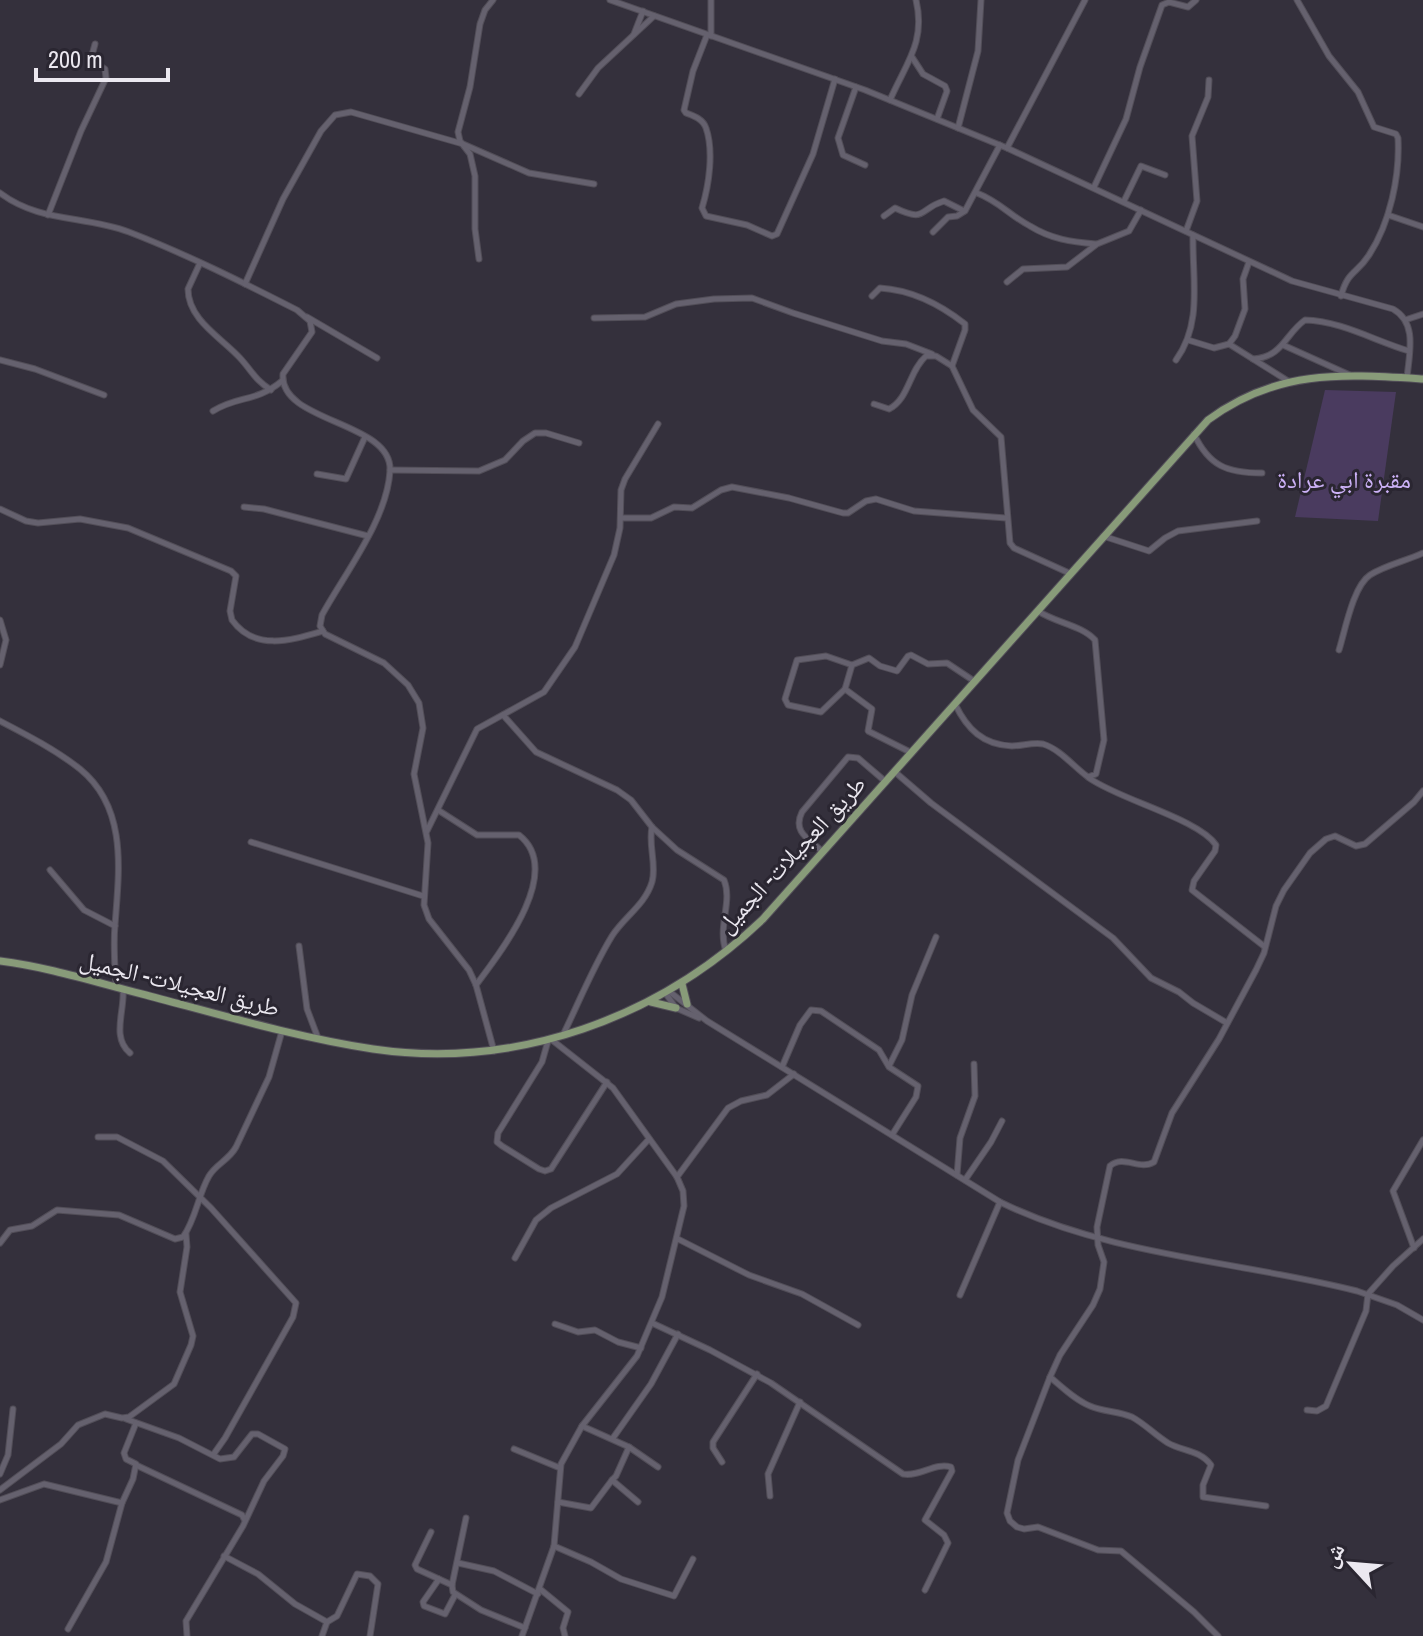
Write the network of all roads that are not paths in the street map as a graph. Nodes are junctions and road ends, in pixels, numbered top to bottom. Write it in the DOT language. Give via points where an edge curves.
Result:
graph roads {
  1 [pos="493,0"];
  2 [pos="610,0"];
  3 [pos="711,0"];
  4 [pos="916,0"];
  5 [pos="981,0"];
  6 [pos="1085,0"];
  7 [pos="1196,0"];
  8 [pos="1297,0"];
  9 [pos="643,11"];
  10 [pos="654,16"];
  11 [pos="634,35"];
  12 [pos="709,35"];
  13 [pos="95,44"];
  14 [pos="912,57"];
  15 [pos="835,79"];
  16 [pos="1209,80"];
  17 [pos="856,87"];
  18 [pos="579,94"];
  19 [pos="890,100"];
  20 [pos="937,119"];
  21 [pos="958,128"];
  22 [pos="463,144"];
  23 [pos="1000,145"];
  24 [pos="1007,148"];
  25 [pos="865,165"];
  26 [pos="1165,175"];
  27 [pos="594,184"];
  28 [pos="1094,187"];
  29 [pos="0,193"];
  30 [pos="977,193"];
  31 [pos="1124,201"];
  32 [pos="1141,210"];
  33 [pos="965,211"];
  34 [pos="48,215"];
  35 [pos="1388,215"];
  36 [pos="884,216"];
  37 [pos="1423,227"];
  38 [pos="1186,231"];
  39 [pos="933,232"];
  40 [pos="1193,235"];
  41 [pos="1097,244"];
  42 [pos="479,259"];
  43 [pos="1249,262"];
  44 [pos="200,263"];
  45 [pos="1007,282"];
  46 [pos="245,284"];
  47 [pos="872,296"];
  48 [pos="1341,296"];
  49 [pos="1423,314"];
  50 [pos="306,316"];
  51 [pos="594,318"];
  52 [pos="1405,320"];
  53 [pos="1188,340"];
  54 [pos="1229,344"];
  55 [pos="1283,345"];
  56 [pos="1409,351"];
  57 [pos="932,354"];
  58 [pos="377,358"];
  59 [pos="1253,359"];
  60 [pos="0,360"];
  61 [pos="1176,360"];
  62 [pos="952,366"];
  63 [pos="1353,376"];
  64 [pos="1407,378"];
  65 [pos="1423,379"];
  66 [pos="283,380"];
  67 [pos="1288,381"];
  68 [pos="271,390"];
  69 [pos="104,395"];
  70 [pos="874,404"];
  71 [pos="213,411"];
  72 [pos="658,424"];
  73 [pos="1193,433"];
  74 [pos="365,437"];
  75 [pos="579,443"];
  76 [pos="390,470"];
  77 [pos="1262,473"];
  78 [pos="317,474"];
  79 [pos="244,507"];
  80 [pos="0,509"];
  81 [pos="621,518"];
  82 [pos="1006,518"];
  83 [pos="1257,521"];
  84 [pos="368,536"];
  85 [pos="1102,536"];
  86 [pos="1423,553"];
  87 [pos="1069,573"];
  88 [pos="1037,610"];
  89 [pos="0,620"];
  90 [pos="323,631"];
  91 [pos="1339,650"];
  92 [pos="0,665"];
  93 [pos="852,665"];
  94 [pos="974,681"];
  95 [pos="845,689"];
  96 [pos="955,704"];
  97 [pos="503,714"];
  98 [pos="0,721"];
  99 [pos="912,753"];
  100 [pos="895,772"];
  101 [pos="1088,777"];
  102 [pos="886,782"];
  103 [pos="1423,791"];
  104 [pos="438,810"];
  105 [pos="652,827"];
  106 [pos="426,832"];
  107 [pos="251,842"];
  108 [pos="824,853"];
  109 [pos="50,870"];
  110 [pos="423,896"];
  111 [pos="115,926"];
  112 [pos="936,937"];
  113 [pos="299,946"];
  114 [pos="1265,947"];
  115 [pos="726,952"];
  116 [pos="0,961"];
  117 [pos="682,984"];
  118 [pos="476,985"];
  119 [pos="119,988"];
  120 [pos="668,993"];
  121 [pos="651,1002"];
  122 [pos="687,1004"];
  123 [pos="676,1008"];
  124 [pos="707,1021"];
  125 [pos="1227,1023"];
  126 [pos="283,1030"];
  127 [pos="562,1036"];
  128 [pos="318,1038"];
  129 [pos="550,1040"];
  130 [pos="494,1051"];
  131 [pos="130,1053"];
  132 [pos="974,1064"];
  133 [pos="782,1067"];
  134 [pos="889,1067"];
  135 [pos="794,1074"];
  136 [pos="607,1082"];
  137 [pos="1002,1121"];
  138 [pos="892,1135"];
  139 [pos="98,1137"];
  140 [pos="649,1139"];
  141 [pos="1423,1140"];
  142 [pos="957,1175"];
  143 [pos="677,1177"];
  144 [pos="965,1180"];
  145 [pos="203,1190"];
  146 [pos="200,1198"];
  147 [pos="1000,1202"];
  148 [pos="211,1208"];
  149 [pos="186,1234"];
  150 [pos="1097,1238"];
  151 [pos="175,1239"];
  152 [pos="678,1239"];
  153 [pos="1423,1239"];
  154 [pos="0,1243"];
  155 [pos="187,1247"];
  156 [pos="1414,1248"];
  157 [pos="515,1258"];
  158 [pos="1368,1294"];
  159 [pos="960,1295"];
  160 [pos="1423,1320"];
  161 [pos="652,1323"];
  162 [pos="555,1324"];
  163 [pos="858,1325"];
  164 [pos="678,1334"];
  165 [pos="641,1348"];
  166 [pos="757,1374"];
  167 [pos="1050,1377"];
  168 [pos="800,1402"];
  169 [pos="13,1409"];
  170 [pos="1307,1410"];
  171 [pos="126,1419"];
  172 [pos="136,1423"];
  173 [pos="582,1426"];
  174 [pos="613,1438"];
  175 [pos="629,1447"];
  176 [pos="514,1449"];
  177 [pos="213,1455"];
  178 [pos="722,1462"];
  179 [pos="136,1464"];
  180 [pos="658,1467"];
  181 [pos="560,1468"];
  182 [pos="0,1474"];
  183 [pos="612,1480"];
  184 [pos="0,1490"];
  185 [pos="770,1496"];
  186 [pos="0,1500"];
  187 [pos="558,1502"];
  188 [pos="638,1502"];
  189 [pos="122,1503"];
  190 [pos="1266,1506"];
  191 [pos="243,1517"];
  192 [pos="466,1518"];
  193 [pos="431,1532"];
  194 [pos="554,1546"];
  195 [pos="223,1556"];
  196 [pos="693,1559"];
  197 [pos="458,1563"];
  198 [pos="439,1579"];
  199 [pos="452,1585"];
  200 [pos="925,1590"];
  201 [pos="539,1591"];
  202 [pos="455,1595"];
  203 [pos="327,1622"];
  204 [pos="525,1628"];
  205 [pos="68,1629"];
  206 [pos="187,1636"];
  207 [pos="322,1636"];
  208 [pos="370,1636"];
  209 [pos="522,1636"];
  210 [pos="565,1636"];
  211 [pos="1218,1636"];
  1 -- 22 [label="street" via="475,48 459,126"];
  2 -- 9 [label="street"];
  3 -- 12 [label="street"];
  4 -- 14 [label="street" via="920,27"];
  5 -- 21 [label="street" via="979,45"];
  6 -- 24 [label="street"];
  7 -- 28 [label="street" via="1188,7 1162,5 1124,126"];
  8 -- 35 [label="street" via="1358,92 1374,127 1398,135"];
  9 -- 10 [label="street"];
  9 -- 11 [label="street"];
  10 -- 11 [label="street"];
  10 -- 12 [label="street"];
  11 -- 18 [label="street"];
  12 -- 15 [label="street"];
  12 -- 15 [label="street" via="684,110 706,127 706,216 777,234 813,154"];
  13 -- 34 [label="street" via="91,59 105,69 106,78"];
  14 -- 19 [label="street"];
  14 -- 20 [label="street" via="923,74 945,86"];
  15 -- 17 [label="street"];
  16 -- 38 [label="street" via="1192,136 1197,201"];
  17 -- 19 [label="street"];
  17 -- 25 [label="street" via="838,138 843,155"];
  19 -- 20 [label="street"];
  20 -- 21 [label="street"];
  21 -- 23 [label="street"];
  22 -- 27 [label="street" via="529,173"];
  22 -- 42 [label="street" via="475,176"];
  22 -- 46 [label="street" via="351,112 335,115 283,199"];
  23 -- 24 [label="street"];
  23 -- 30 [label="street"];
  24 -- 28 [label="street"];
  26 -- 31 [label="street" via="1141,166"];
  28 -- 31 [label="street"];
  29 -- 34 [label="street" via="19,207"];
  30 -- 33 [label="street"];
  30 -- 41 [label="street" via="1053,238"];
  31 -- 32 [label="street"];
  32 -- 38 [label="street"];
  32 -- 41 [label="street" via="1129,231"];
  33 -- 36 [label="street" via="944,201 921,215 895,208"];
  33 -- 39 [label="street" via="948,217"];
  34 -- 44 [label="street" via="126,231"];
  35 -- 37 [label="street"];
  35 -- 48 [label="street" via="1366,260 1346,279"];
  38 -- 40 [label="street"];
  40 -- 43 [label="street"];
  40 -- 53 [label="street" via="1196,293"];
  41 -- 45 [label="street" via="1067,267 1023,269"];
  43 -- 48 [label="street"];
  43 -- 54 [label="street" via="1243,279 1245,309"];
  44 -- 46 [label="street"];
  44 -- 68 [label="street" via="188,289 192,307 214,337"];
  46 -- 50 [label="street"];
  47 -- 62 [label="street" via="880,288 907,292 965,324"];
  48 -- 52 [label="street" via="1393,309"];
  49 -- 52 [label="street"];
  50 -- 58 [label="street"];
  50 -- 66 [label="street" via="312,332"];
  51 -- 57 [label="street" via="645,317 676,304 752,298"];
  52 -- 56 [label="street"];
  53 -- 54 [label="street" via="1214,348"];
  53 -- 61 [label="street"];
  54 -- 59 [label="street"];
  55 -- 56 [label="street" via="1302,321 1311,320"];
  55 -- 59 [label="street"];
  55 -- 63 [label="street"];
  56 -- 64 [label="street"];
  57 -- 62 [label="street"];
  57 -- 70 [label="street" via="919,363 899,402 889,409"];
  59 -- 67 [label="street"];
  60 -- 69 [label="street"];
  62 -- 82 [label="street" via="973,410 1001,437"];
  63 -- 64 [label="main road, طريق العجيلات- الجميل"];
  63 -- 67 [label="main road, طريق العجيلات- الجميل"];
  64 -- 65 [label="main road, طريق العجيلات- الجميل"];
  66 -- 68 [label="street"];
  66 -- 74 [label="street" via="291,398"];
  67 -- 73 [label="main road, طريق العجيلات- الجميل" via="1248,394"];
  68 -- 71 [label="street"];
  72 -- 81 [label="street" via="625,479"];
  73 -- 77 [label="street" via="1219,466"];
  73 -- 85 [label="main road, طريق العجيلات- الجميل"];
  74 -- 76 [label="street" via="382,450"];
  74 -- 78 [label="street" via="346,479"];
  75 -- 76 [label="street" via="535,433 505,460 479,471"];
  76 -- 84 [label="street"];
  79 -- 84 [label="street"];
  80 -- 90 [label="street" via="38,523 80,519 128,528 231,571 236,576 232,620 256,638 276,642"];
  81 -- 82 [label="street" via="651,518 674,507 692,508 732,487 843,513 876,499 914,511"];
  81 -- 97 [label="street" via="609,571 564,666 544,692"];
  82 -- 87 [label="street" via="1014,548"];
  83 -- 85 [label="street" via="1178,531 1149,551"];
  84 -- 90 [label="street" via="322,615"];
  85 -- 87 [label="main road, طريق العجيلات- الجميل"];
  86 -- 91 [label="street" via="1364,579"];
  87 -- 88 [label="main road, طريق العجيلات- الجميل"];
  88 -- 94 [label="main road, طريق العجيلات- الجميل"];
  88 -- 101 [label="street" via="1095,640 1104,751 1099,770"];
  89 -- 92 [label="street" via="6,647"];
  90 -- 106 [label="street" via="384,663 416,696 424,719 414,783"];
  93 -- 94 [label="street" via="869,658 897,671 911,655 928,664 947,663"];
  93 -- 95 [label="street"];
  93 -- 95 [label="street" via="826,656 797,660 785,699 788,705 821,712"];
  94 -- 96 [label="main road, طريق العجيلات- الجميل"];
  95 -- 99 [label="street" via="872,709 869,732"];
  96 -- 99 [label="main road, طريق العجيلات- الجميل"];
  96 -- 101 [label="street" via="977,736 999,744 1043,744"];
  97 -- 104 [label="street" via="477,729"];
  97 -- 105 [label="street" via="536,752 617,790"];
  98 -- 111 [label="street" via="81,770 104,800 119,845"];
  99 -- 100 [label="main road, طريق العجيلات- الجميل"];
  100 -- 102 [label="main road, طريق العجيلات- الجميل"];
  100 -- 125 [label="street" via="1113,938 1151,978"];
  101 -- 114 [label="street" via="1207,834 1215,851 1192,890"];
  102 -- 108 [label="main road, طريق العجيلات- الجميل"];
  102 -- 108 [label="street" via="858,758 848,757 797,822"];
  103 -- 114 [label="street" via="1365,844 1356,846 1335,836 1320,842 1276,906"];
  104 -- 106 [label="street"];
  104 -- 118 [label="street" via="477,835 519,835 534,856 533,880 520,920"];
  105 -- 115 [label="street" via="724,880"];
  105 -- 127 [label="street" via="651,885 607,945"];
  106 -- 110 [label="street"];
  107 -- 110 [label="street"];
  108 -- 115 [label="main road, طريق العجيلات- الجميل"];
  109 -- 111 [label="street" via="84,910"];
  110 -- 118 [label="street" via="429,919"];
  111 -- 119 [label="street"];
  112 -- 134 [label="street"];
  113 -- 128 [label="street" via="307,1009"];
  114 -- 125 [label="street"];
  115 -- 117 [label="main road, طريق العجيلات- الجميل"];
  116 -- 119 [label="main road, طريق العجيلات- الجميل"];
  117 -- 120 [label="main road, طريق العجيلات- الجميل"];
  117 -- 122 [label="main road"];
  118 -- 130 [label="street"];
  119 -- 126 [label="main road, طريق العجيلات- الجميل"];
  119 -- 131 [label="street" via="119,1036"];
  120 -- 121 [label="main road, طريق العجيلات- الجميل"];
  120 -- 122 [label="street"];
  120 -- 123 [label="street"];
  121 -- 123 [label="main road"];
  121 -- 127 [label="main road, طريق العجيلات- الجميل"];
  122 -- 124 [label="street"];
  123 -- 124 [label="street"];
  124 -- 133 [label="street"];
  125 -- 150 [label="street" via="1172,1113 1154,1162 1148,1166 1120,1160 1110,1166"];
  126 -- 128 [label="main road, طريق العجيلات- الجميل"];
  126 -- 145 [label="street" via="268,1081 236,1147 211,1172"];
  127 -- 129 [label="main road, طريق العجيلات- الجميل"];
  128 -- 130 [label="main road, طريق العجيلات- الجميل" via="407,1052"];
  129 -- 130 [label="main road, طريق العجيلات- الجميل"];
  129 -- 136 [label="street"];
  129 -- 136 [label="street" via="498,1133 499,1144 539,1169 551,1169"];
  132 -- 142 [label="street" via="975,1096 960,1138"];
  133 -- 134 [label="street" via="803,1018 818,1009 879,1050"];
  133 -- 135 [label="street"];
  134 -- 138 [label="street" via="918,1089"];
  135 -- 138 [label="street"];
  135 -- 143 [label="street" via="767,1095 728,1108"];
  136 -- 140 [label="street"];
  137 -- 144 [label="street"];
  138 -- 142 [label="street"];
  139 -- 146 [label="street" via="117,1137 160,1159"];
  140 -- 143 [label="street"];
  140 -- 157 [label="street" via="617,1174 536,1220"];
  141 -- 156 [label="street" via="1393,1191"];
  142 -- 144 [label="street"];
  143 -- 152 [label="street" via="684,1198"];
  144 -- 147 [label="street"];
  145 -- 146 [label="street"];
  145 -- 148 [label="street"];
  146 -- 148 [label="street"];
  146 -- 149 [label="street"];
  147 -- 150 [label="street" via="1037,1220"];
  147 -- 159 [label="street"];
  148 -- 177 [label="street" via="296,1306"];
  149 -- 151 [label="street"];
  149 -- 155 [label="street"];
  150 -- 158 [label="street"];
  150 -- 167 [label="street" via="1104,1262 1100,1289"];
  151 -- 154 [label="street" via="119,1215 57,1210 32,1226 10,1230"];
  151 -- 155 [label="street"];
  152 -- 161 [label="street"];
  152 -- 163 [label="street"];
  153 -- 156 [label="street"];
  155 -- 171 [label="street" via="180,1292 191,1345 174,1384"];
  156 -- 158 [label="street"];
  158 -- 160 [label="street"];
  158 -- 170 [label="street" via="1366,1311 1326,1406"];
  161 -- 164 [label="street"];
  161 -- 165 [label="street"];
  162 -- 165 [label="street" via="578,1332 595,1330"];
  164 -- 166 [label="street"];
  164 -- 174 [label="street"];
  165 -- 173 [label="street"];
  166 -- 168 [label="street"];
  166 -- 178 [label="street" via="713,1442"];
  167 -- 190 [label="street" via="1083,1403 1121,1412 1168,1443 1206,1459 1211,1465 1203,1497"];
  167 -- 211 [label="street" via="1018,1460 1007,1513 1010,1521 1024,1529 1045,1528 1098,1550 1121,1551"];
  168 -- 185 [label="street" via="768,1474"];
  168 -- 200 [label="street" via="903,1474 951,1467 925,1520 948,1543"];
  169 -- 182 [label="street" via="8,1455"];
  171 -- 172 [label="street"];
  171 -- 184 [label="street" via="105,1414 78,1425 57,1448"];
  172 -- 177 [label="street"];
  172 -- 179 [label="street" via="124,1453"];
  173 -- 174 [label="street"];
  173 -- 181 [label="street"];
  174 -- 175 [label="street"];
  175 -- 180 [label="street"];
  175 -- 183 [label="street"];
  176 -- 181 [label="street"];
  177 -- 191 [label="street" via="234,1457 254,1433 285,1449"];
  179 -- 189 [label="street"];
  179 -- 191 [label="street"];
  181 -- 187 [label="street"];
  183 -- 187 [label="street" via="591,1508"];
  183 -- 188 [label="street"];
  186 -- 189 [label="street" via="44,1484"];
  187 -- 194 [label="street"];
  189 -- 205 [label="street" via="106,1562"];
  191 -- 195 [label="street"];
  192 -- 197 [label="street"];
  193 -- 198 [label="street" via="415,1565"];
  194 -- 196 [label="street" via="621,1579 674,1596"];
  194 -- 201 [label="street"];
  195 -- 203 [label="street"];
  195 -- 206 [label="street" via="186,1621"];
  197 -- 199 [label="street"];
  197 -- 201 [label="street" via="494,1571"];
  198 -- 199 [label="street"];
  198 -- 202 [label="street" via="424,1606 445,1614"];
  199 -- 202 [label="street"];
  201 -- 204 [label="street"];
  201 -- 210 [label="street" via="568,1612"];
  202 -- 204 [label="street"];
  203 -- 207 [label="street"];
  203 -- 208 [label="street" via="337,1616 355,1575 370,1576 378,1584"];
  204 -- 209 [label="street"];
}
